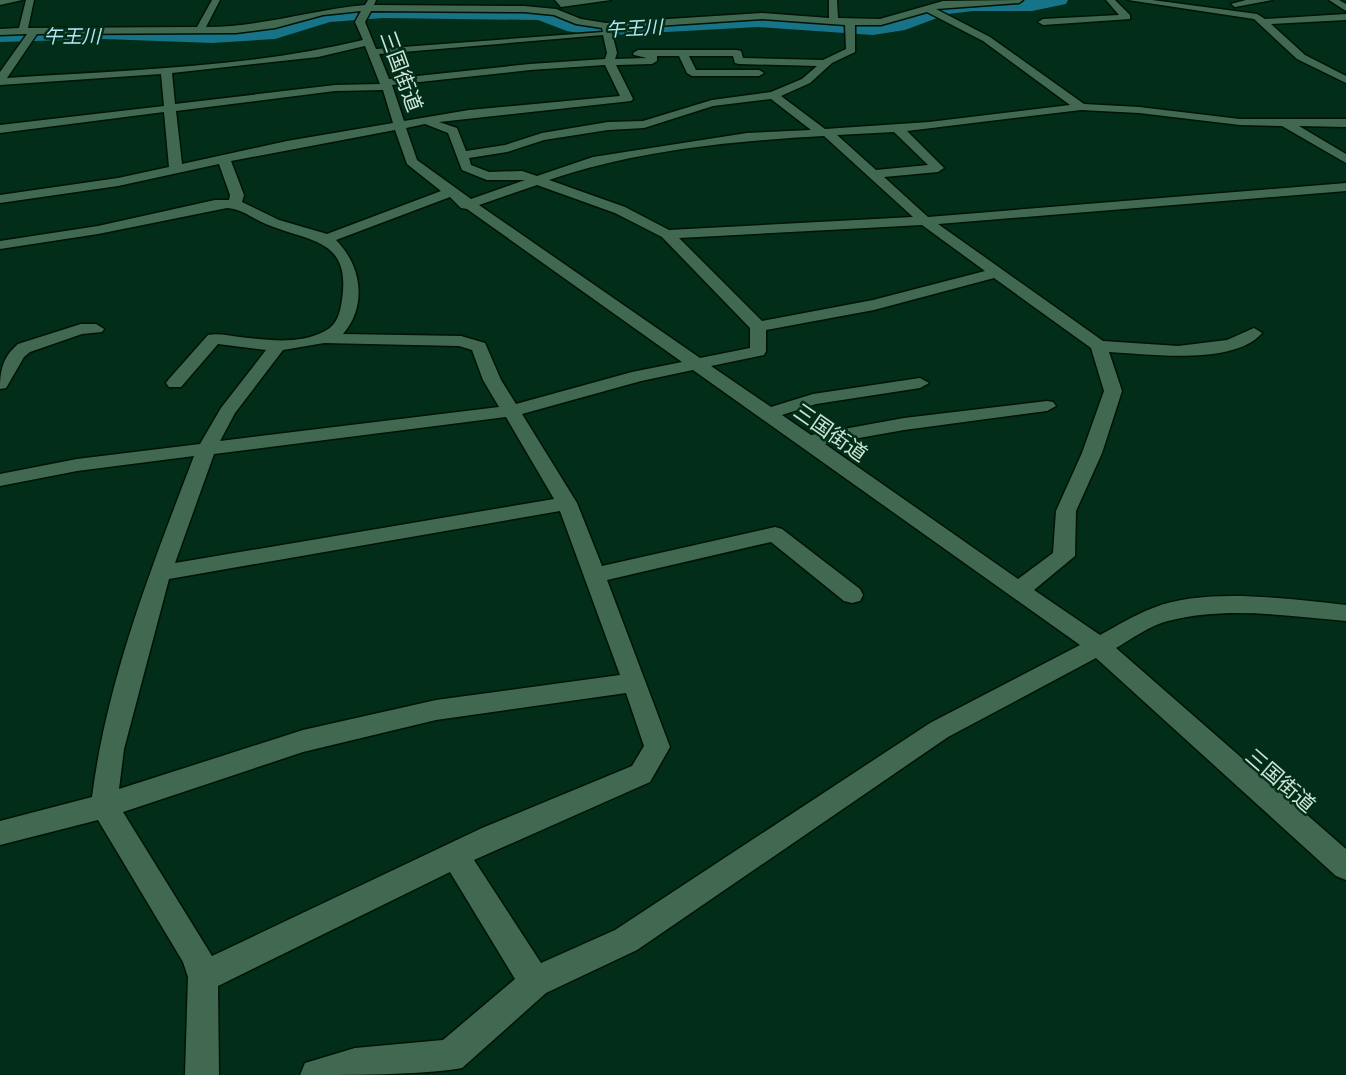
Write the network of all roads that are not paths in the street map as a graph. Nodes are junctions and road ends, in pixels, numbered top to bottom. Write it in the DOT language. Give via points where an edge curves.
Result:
graph roads {
  1 [pos="18,0"];
  2 [pos="30,0"];
  3 [pos="216,0"];
  4 [pos="607,0"];
  5 [pos="833,0"];
  6 [pos="1019,0"];
  7 [pos="1110,0"];
  8 [pos="1132,0"];
  9 [pos="1268,0"];
  10 [pos="1333,0"];
  11 [pos="0,2"];
  12 [pos="1232,2"];
  13 [pos="313,4"];
  14 [pos="559,5"];
  15 [pos="366,8"];
  16 [pos="925,8"];
  17 [pos="1346,8"];
  18 [pos="323,12"];
  19 [pos="941,13"];
  20 [pos="1346,17"];
  21 [pos="1259,20"];
  22 [pos="834,22"];
  23 [pos="1043,22"];
  24 [pos="851,26"];
  25 [pos="606,29"];
  26 [pos="0,32"];
  27 [pos="199,32"];
  28 [pos="29,33"];
  29 [pos="722,39"];
  30 [pos="370,47"];
  31 [pos="683,53"];
  32 [pos="724,53"];
  33 [pos="610,58"];
  34 [pos="826,63"];
  35 [pos="166,70"];
  36 [pos="1346,80"];
  37 [pos="0,81"];
  38 [pos="782,82"];
  39 [pos="386,85"];
  40 [pos="773,95"];
  41 [pos="591,102"];
  42 [pos="1080,107"];
  43 [pos="169,108"];
  44 [pos="427,121"];
  45 [pos="1286,123"];
  46 [pos="1346,123"];
  47 [pos="398,125"];
  48 [pos="608,126"];
  49 [pos="897,128"];
  50 [pos="0,129"];
  51 [pos="824,132"];
  52 [pos="463,155"];
  53 [pos="1346,159"];
  54 [pos="224,160"];
  55 [pos="176,171"];
  56 [pos="873,174"];
  57 [pos="534,181"];
  58 [pos="1346,187"];
  59 [pos="450,192"];
  60 [pos="0,199"];
  61 [pos="235,202"];
  62 [pos="466,205"];
  63 [pos="925,221"];
  64 [pos="667,234"];
  65 [pos="327,239"];
  66 [pos="0,246"];
  67 [pos="999,272"];
  68 [pos="758,327"];
  69 [pos="96,329"];
  70 [pos="1254,333"];
  71 [pos="319,338"];
  72 [pos="278,346"];
  73 [pos="1100,346"];
  74 [pos="695,364"];
  75 [pos="175,383"];
  76 [pos="920,383"];
  77 [pos="0,384"];
  78 [pos="1047,406"];
  79 [pos="512,411"];
  80 [pos="766,414"];
  81 [pos="806,442"];
  82 [pos="206,450"];
  83 [pos="0,480"];
  84 [pos="567,503"];
  85 [pos="160,573"];
  86 [pos="594,575"];
  87 [pos="1017,591"];
  88 [pos="852,595"];
  89 [pos="1346,613"];
  90 [pos="1098,646"];
  91 [pos="635,682"];
  92 [pos="104,806"];
  93 [pos="0,833"];
  94 [pos="455,855"];
  95 [pos="1346,867"];
  96 [pos="204,977"];
  97 [pos="535,982"];
  98 [pos="451,1065"];
  99 [pos="202,1075"];
  100 [pos="317,1075"];
  1 -- 11 [label="street"];
  2 -- 28 [label="street"];
  3 -- 27 [label="street"];
  4 -- 14 [label="street"];
  5 -- 22 [label="street"];
  6 -- 16 [label="street"];
  7 -- 23 [label="street" via="1127,17"];
  8 -- 21 [label="street"];
  9 -- 12 [label="street"];
  10 -- 17 [label="street"];
  12 -- 21 [label="street"];
  13 -- 18 [label="street"];
  14 -- 15 [label="street"];
  14 -- 25 [label="street" via="579,22"];
  15 -- 18 [label="street"];
  15 -- 30 [label="street, 三国街道" via="360,22"];
  16 -- 19 [label="street"];
  16 -- 24 [label="street"];
  18 -- 27 [label="street" via="265,27"];
  19 -- 24 [label="street" via="899,29"];
  19 -- 42 [label="street" via="973,28"];
  20 -- 21 [label="street"];
  21 -- 36 [label="street" via="1301,57"];
  22 -- 24 [label="street"];
  22 -- 25 [label="street" via="762,16"];
  24 -- 25 [label="street"];
  24 -- 34 [label="street" via="851,50"];
  25 -- 30 [label="street"];
  25 -- 33 [label="street"];
  26 -- 28 [label="street"];
  27 -- 28 [label="street" via="90,29"];
  28 -- 37 [label="street"];
  29 -- 32 [label="street"];
  30 -- 35 [label="street"];
  30 -- 39 [label="street, 三国街道"];
  31 -- 32 [label="street"];
  31 -- 33 [label="street" via="652,54 652,61"];
  31 -- 38 [label="street" via="692,74"];
  32 -- 34 [label="street" via="737,53 739,61"];
  33 -- 39 [label="street"];
  33 -- 41 [label="street" via="627,99"];
  34 -- 38 [label="street" via="812,78"];
  35 -- 37 [label="street"];
  35 -- 43 [label="street"];
  38 -- 40 [label="street"];
  39 -- 43 [label="street"];
  39 -- 47 [label="street, 三国街道"];
  40 -- 48 [label="street" via="712,103 644,124"];
  40 -- 51 [label="street"];
  41 -- 44 [label="street"];
  41 -- 48 [label="street"];
  42 -- 45 [label="street"];
  42 -- 49 [label="street"];
  43 -- 50 [label="street"];
  43 -- 55 [label="street"];
  44 -- 47 [label="street"];
  44 -- 52 [label="street" via="453,131"];
  45 -- 46 [label="street"];
  45 -- 53 [label="street"];
  47 -- 54 [label="street"];
  47 -- 59 [label="street, 三国街道" via="411,161"];
  48 -- 52 [label="street"];
  49 -- 51 [label="street"];
  49 -- 56 [label="street" via="938,167"];
  51 -- 56 [label="street"];
  51 -- 57 [label="street" via="632,153"];
  52 -- 57 [label="street" via="466,167 487,176 522,175"];
  54 -- 55 [label="street"];
  54 -- 61 [label="street" via="237,195"];
  55 -- 60 [label="street"];
  56 -- 63 [label="street"];
  57 -- 62 [label="street"];
  57 -- 64 [label="street" via="620,210"];
  58 -- 63 [label="street"];
  59 -- 62 [label="street, 三国街道"];
  59 -- 65 [label="street"];
  61 -- 65 [label="street" via="271,222"];
  61 -- 66 [label="street"];
  62 -- 74 [label="street, 三国街道"];
  63 -- 64 [label="street"];
  63 -- 67 [label="street"];
  64 -- 68 [label="street"];
  65 -- 71 [label="street" via="352,276 344,321 338,330"];
  67 -- 68 [label="street"];
  67 -- 73 [label="street"];
  68 -- 74 [label="street" via="758,351"];
  69 -- 77 [label="street" via="81,329 24,348"];
  70 -- 73 [label="street" via="1216,348 1178,351"];
  71 -- 72 [label="street"];
  71 -- 79 [label="street" via="472,343 479,346 492,380"];
  72 -- 75 [label="street" via="214,339"];
  72 -- 82 [label="street" via="227,412"];
  73 -- 87 [label="street" via="1113,391 1066,511 1064,556"];
  74 -- 79 [label="street"];
  74 -- 80 [label="street, 三国街道"];
  76 -- 80 [label="street" via="813,399"];
  78 -- 81 [label="street"];
  79 -- 82 [label="street"];
  79 -- 84 [label="street"];
  80 -- 81 [label="street, 三国街道"];
  81 -- 87 [label="street, 三国街道"];
  82 -- 83 [label="street" via="77,465"];
  82 -- 85 [label="street"];
  84 -- 85 [label="street"];
  84 -- 86 [label="street"];
  85 -- 92 [label="street" via="111,749"];
  86 -- 88 [label="street" via="775,534"];
  86 -- 91 [label="street"];
  87 -- 90 [label="street, 三国街道"];
  89 -- 90 [label="street" via="1237,603 1197,605 1160,614"];
  90 -- 95 [label="street, 三国街道"];
  90 -- 97 [label="street" via="939,730 626,940"];
  91 -- 92 [label="street" via="436,710 303,741"];
  91 -- 94 [label="street" via="657,747 640,774"];
  92 -- 93 [label="street"];
  92 -- 96 [label="street" via="197,956"];
  94 -- 96 [label="street"];
  94 -- 97 [label="street"];
  96 -- 99 [label="street"];
  97 -- 98 [label="street"];
  98 -- 100 [label="street" via="355,1064"];
}
